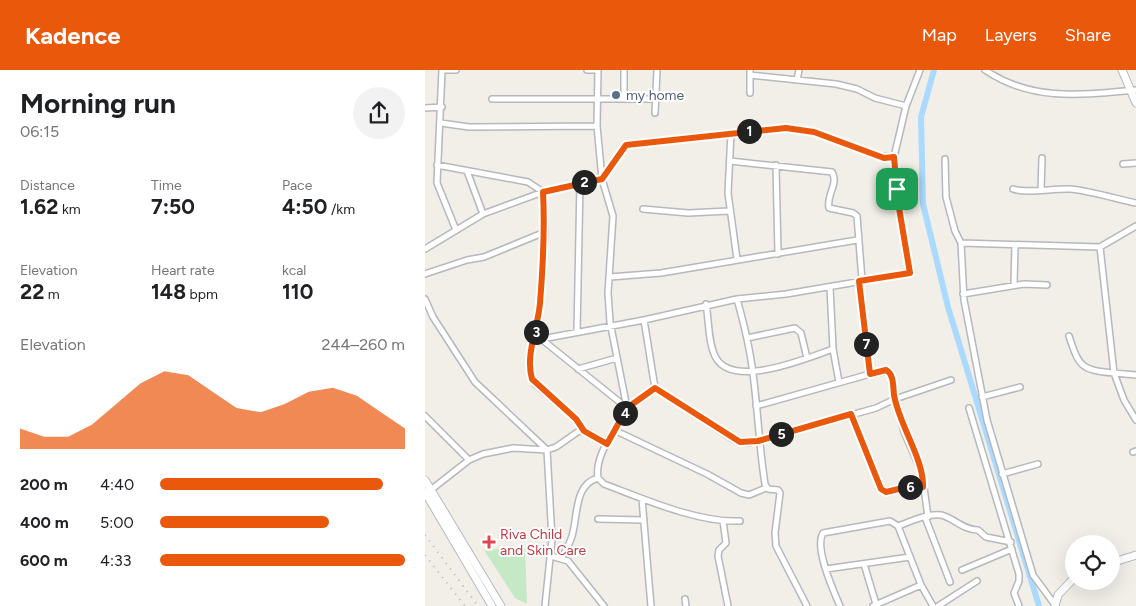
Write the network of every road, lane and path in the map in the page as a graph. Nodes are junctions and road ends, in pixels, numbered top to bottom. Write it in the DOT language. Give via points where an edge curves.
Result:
graph roads {
  1 [pos="442,70"];
  2 [pos="456,70"];
  3 [pos="587,70"];
  4 [pos="598,70"];
  5 [pos="624,70"];
  6 [pos="657,70"];
  7 [pos="799,70"];
  8 [pos="920,70"];
  9 [pos="985,70"];
  10 [pos="1122,70"];
  11 [pos="750,73"];
  12 [pos="797,80"];
  13 [pos="1133,90"];
  14 [pos="750,93"];
  15 [pos="597,97"];
  16 [pos="624,98"];
  17 [pos="492,99"];
  18 [pos="655,99"];
  19 [pos="1136,103"];
  20 [pos="906,106"];
  21 [pos="442,107"];
  22 [pos="425,108"];
  23 [pos="655,113"];
  24 [pos="441,123"];
  25 [pos="597,126"];
  26 [pos="731,133"];
  27 [pos="894,157"];
  28 [pos="1041,158"];
  29 [pos="945,160"];
  30 [pos="730,161"];
  31 [pos="1136,163"];
  32 [pos="1123,164"];
  33 [pos="437,165"];
  34 [pos="776,165"];
  35 [pos="467,171"];
  36 [pos="602,179"];
  37 [pos="580,183"];
  38 [pos="1013,189"];
  39 [pos="1041,190"];
  40 [pos="543,192"];
  41 [pos="1136,203"];
  42 [pos="643,209"];
  43 [pos="729,211"];
  44 [pos="483,214"];
  45 [pos="1136,226"];
  46 [pos="456,230"];
  47 [pos="545,232"];
  48 [pos="857,240"];
  49 [pos="961,243"];
  50 [pos="1015,245"];
  51 [pos="1100,247"];
  52 [pos="425,249"];
  53 [pos="778,254"];
  54 [pos="737,260"];
  55 [pos="425,274"];
  56 [pos="610,277"];
  57 [pos="860,281"];
  58 [pos="1014,285"];
  59 [pos="1047,285"];
  60 [pos="830,287"];
  61 [pos="963,294"];
  62 [pos="425,299"];
  63 [pos="737,299"];
  64 [pos="706,304"];
  65 [pos="644,320"];
  66 [pos="611,325"];
  67 [pos="577,332"];
  68 [pos="536,334"];
  69 [pos="1069,336"];
  70 [pos="747,338"];
  71 [pos="542,339"];
  72 [pos="833,349"];
  73 [pos="617,358"];
  74 [pos="807,358"];
  75 [pos="578,369"];
  76 [pos="1114,372"];
  77 [pos="753,373"];
  78 [pos="870,374"];
  79 [pos="1136,375"];
  80 [pos="951,380"];
  81 [pos="839,382"];
  82 [pos="1020,387"];
  83 [pos="655,388"];
  84 [pos="982,397"];
  85 [pos="895,399"];
  86 [pos="756,406"];
  87 [pos="627,408"];
  88 [pos="969,408"];
  89 [pos="851,414"];
  90 [pos="425,416"];
  91 [pos="1136,420"];
  92 [pos="614,430"];
  93 [pos="584,431"];
  94 [pos="758,441"];
  95 [pos="607,444"];
  96 [pos="547,450"];
  97 [pos="469,460"];
  98 [pos="1038,464"];
  99 [pos="1002,474"];
  100 [pos="599,478"];
  101 [pos="425,480"];
  102 [pos="923,487"];
  103 [pos="766,488"];
  104 [pos="428,490"];
  105 [pos="642,498"];
  106 [pos="927,517"];
  107 [pos="598,519"];
  108 [pos="644,520"];
  109 [pos="723,521"];
  110 [pos="740,521"];
  111 [pos="897,526"];
  112 [pos="1011,542"];
  113 [pos="1013,549"];
  114 [pos="1136,555"];
  115 [pos="551,556"];
  116 [pos="562,557"];
  117 [pos="910,557"];
  118 [pos="1120,560"];
  119 [pos="864,564"];
  120 [pos="826,568"];
  121 [pos="962,570"];
  122 [pos="977,581"];
  123 [pos="950,582"];
  124 [pos="921,585"];
  125 [pos="1065,586"];
  126 [pos="685,599"];
  127 [pos="491,605"];
  128 [pos="874,605"];
  129 [pos="932,605"];
  130 [pos="1055,605"];
  131 [pos="502,606"];
  132 [pos="545,606"];
  133 [pos="604,606"];
  134 [pos="651,606"];
  135 [pos="687,606"];
  136 [pos="728,606"];
  137 [pos="807,606"];
  138 [pos="840,606"];
  139 [pos="1019,606"];
  1 -- 2 [label="street"];
  1 -- 21 [label="street"];
  3 -- 4 [label="street"];
  4 -- 15 [label="street"];
  5 -- 16 [label="street"];
  6 -- 18 [label="street"];
  7 -- 12 [label="street"];
  8 -- 20 [label="street"];
  9 -- 13 [label="street" via="1042,94 1095,95"];
  10 -- 13 [label="street"];
  11 -- 12 [label="street"];
  11 -- 14 [label="street"];
  12 -- 20 [label="street" via="836,84"];
  13 -- 19 [label="street"];
  15 -- 16 [label="street"];
  15 -- 17 [label="street"];
  15 -- 25 [label="street"];
  16 -- 18 [label="street"];
  18 -- 23 [label="street"];
  20 -- 27 [label="street"];
  21 -- 22 [label="street"];
  21 -- 24 [label="street"];
  24 -- 25 [label="street" via="469,127"];
  24 -- 33 [label="street"];
  25 -- 36 [label="street"];
  26 -- 27 [label="street" via="801,129 877,156"];
  26 -- 30 [label="street"];
  26 -- 36 [label="street" via="626,145"];
  27 -- 57 [label="street" via="910,273"];
  28 -- 39 [label="street"];
  29 -- 49 [label="street" via="946,197"];
  30 -- 34 [label="street"];
  30 -- 43 [label="street"];
  31 -- 32 [label="street"];
  33 -- 35 [label="street"];
  33 -- 46 [label="street" via="437,183"];
  34 -- 48 [label="street" via="832,172 834,180 828,198 829,208 855,214 858,220"];
  34 -- 53 [label="street"];
  35 -- 40 [label="street" via="528,182"];
  35 -- 44 [label="street"];
  36 -- 37 [label="street"];
  36 -- 56 [label="street" via="613,216"];
  37 -- 40 [label="street"];
  37 -- 67 [label="street"];
  38 -- 39 [label="street"];
  39 -- 41 [label="street" via="1074,190"];
  40 -- 44 [label="street"];
  40 -- 47 [label="street"];
  42 -- 43 [label="street" via="688,213"];
  43 -- 54 [label="street"];
  44 -- 46 [label="street"];
  45 -- 51 [label="street"];
  46 -- 52 [label="street"];
  47 -- 55 [label="street" via="484,257"];
  47 -- 68 [label="street"];
  48 -- 53 [label="street"];
  48 -- 57 [label="street"];
  49 -- 50 [label="street"];
  49 -- 61 [label="street"];
  50 -- 51 [label="street"];
  50 -- 58 [label="street"];
  51 -- 76 [label="street"];
  53 -- 54 [label="street"];
  54 -- 56 [label="street" via="661,273"];
  56 -- 66 [label="street"];
  57 -- 60 [label="street"];
  57 -- 78 [label="street"];
  58 -- 59 [label="street"];
  58 -- 61 [label="street"];
  60 -- 63 [label="street"];
  60 -- 72 [label="street"];
  61 -- 84 [label="street"];
  62 -- 96 [label="street" via="475,382"];
  63 -- 64 [label="street"];
  63 -- 70 [label="street"];
  64 -- 65 [label="street"];
  64 -- 77 [label="street" via="717,360 732,369"];
  65 -- 66 [label="street"];
  65 -- 83 [label="street"];
  66 -- 67 [label="street"];
  66 -- 73 [label="street"];
  67 -- 71 [label="street"];
  68 -- 71 [label="street"];
  68 -- 93 [label="street" via="530,357 532,379 576,419"];
  69 -- 76 [label="street" via="1082,366 1092,371"];
  70 -- 74 [label="street" via="795,328 801,333"];
  70 -- 77 [label="street"];
  71 -- 75 [label="street"];
  72 -- 74 [label="street"];
  72 -- 81 [label="street"];
  73 -- 75 [label="street"];
  73 -- 87 [label="street"];
  74 -- 77 [label="street"];
  75 -- 87 [label="street"];
  76 -- 79 [label="street"];
  76 -- 91 [label="street" via="1124,400"];
  77 -- 86 [label="street"];
  78 -- 81 [label="street"];
  78 -- 85 [label="street" via="889,372"];
  80 -- 85 [label="street"];
  81 -- 86 [label="street"];
  82 -- 84 [label="street"];
  83 -- 87 [label="street"];
  83 -- 94 [label="street" via="735,440"];
  84 -- 99 [label="street"];
  85 -- 89 [label="street"];
  85 -- 102 [label="street" via="920,465"];
  86 -- 94 [label="street"];
  87 -- 92 [label="street"];
  88 -- 112 [label="street"];
  89 -- 94 [label="street"];
  89 -- 102 [label="street" via="881,489 886,492"];
  90 -- 97 [label="street"];
  92 -- 95 [label="street"];
  92 -- 103 [label="street" via="741,493 749,495"];
  93 -- 95 [label="street"];
  93 -- 96 [label="street"];
  94 -- 103 [label="street"];
  95 -- 100 [label="street" via="598,470"];
  96 -- 97 [label="street" via="497,450"];
  96 -- 115 [label="street"];
  97 -- 104 [label="street"];
  98 -- 99 [label="street"];
  99 -- 130 [label="street" via="1033,575"];
  100 -- 105 [label="street" via="604,484"];
  100 -- 116 [label="street" via="587,482 583,489 573,534"];
  101 -- 104 [label="street"];
  102 -- 106 [label="street"];
  103 -- 137 [label="street" via="780,493 776,546"];
  104 -- 127 [label="street"];
  104 -- 131 [label="street"];
  105 -- 108 [label="street"];
  105 -- 109 [label="street"];
  106 -- 111 [label="street"];
  106 -- 112 [label="street" via="942,516 969,530 978,530 983,536"];
  106 -- 123 [label="street"];
  107 -- 108 [label="street"];
  108 -- 134 [label="street"];
  109 -- 110 [label="street"];
  109 -- 136 [label="street" via="726,543 718,556"];
  111 -- 117 [label="street"];
  111 -- 120 [label="street" via="890,521 823,533 820,542"];
  112 -- 113 [label="street"];
  113 -- 121 [label="street"];
  113 -- 139 [label="street" via="1019,574 1014,593"];
  114 -- 118 [label="street"];
  115 -- 116 [label="street"];
  115 -- 132 [label="street"];
  116 -- 133 [label="street"];
  117 -- 119 [label="street"];
  117 -- 124 [label="street"];
  119 -- 120 [label="street"];
  119 -- 128 [label="street"];
  120 -- 138 [label="street"];
  122 -- 129 [label="street"];
  124 -- 128 [label="street"];
  124 -- 129 [label="street"];
  125 -- 130 [label="street"];
  126 -- 135 [label="street"];
  127 -- 131 [label="street"];
}
